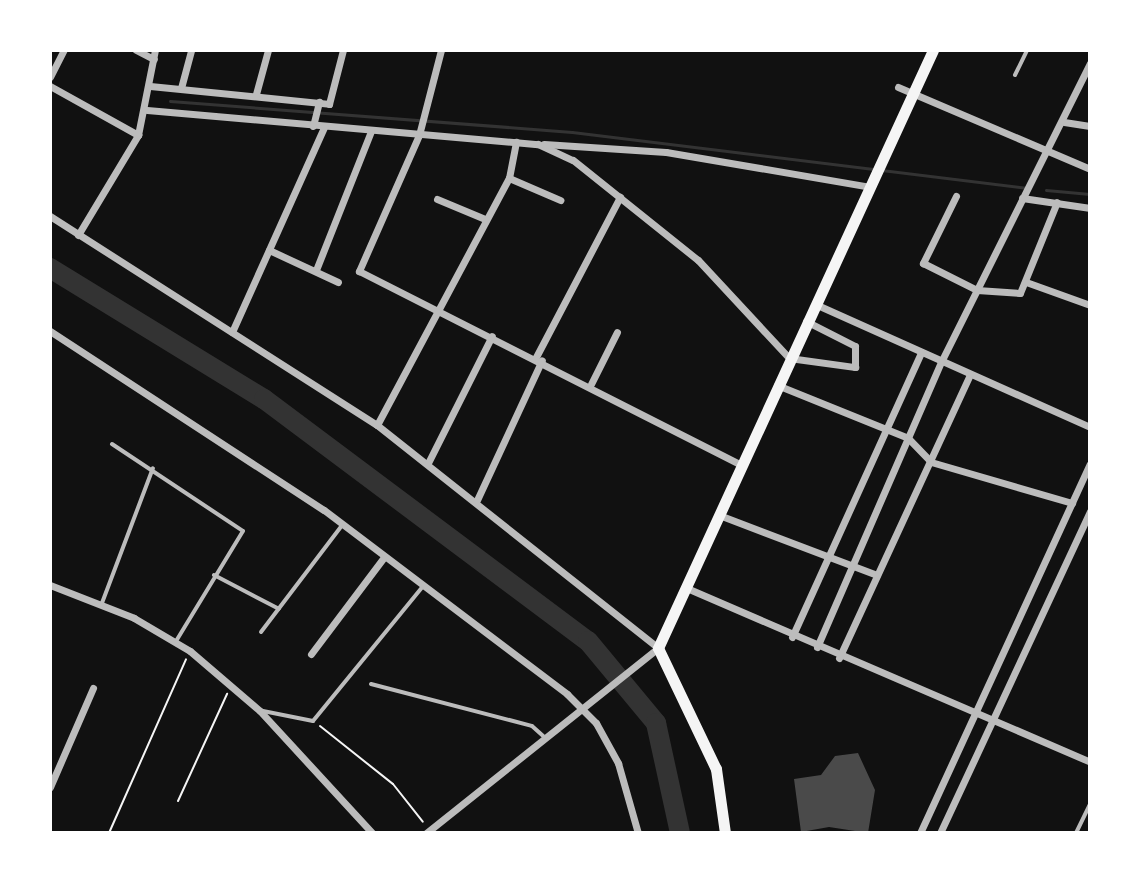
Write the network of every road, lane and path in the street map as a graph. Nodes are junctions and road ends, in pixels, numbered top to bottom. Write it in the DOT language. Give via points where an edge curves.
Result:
graph roads {
  1 [pos="64,50"];
  2 [pos="136,50"];
  3 [pos="191,50"];
  4 [pos="268,50"];
  5 [pos="343,50"];
  6 [pos="441,50"];
  7 [pos="933,50"];
  8 [pos="1027,50"];
  9 [pos="155,54"];
  10 [pos="1090,63"];
  11 [pos="1015,75"];
  12 [pos="50,77"];
  13 [pos="50,86"];
  14 [pos="150,86"];
  15 [pos="898,87"];
  16 [pos="181,88"];
  17 [pos="914,93"];
  18 [pos="256,94"];
  19 [pos="147,110"];
  20 [pos="316,114"];
  21 [pos="1064,122"];
  22 [pos="1090,126"];
  23 [pos="324,127"];
  24 [pos="371,131"];
  25 [pos="138,135"];
  26 [pos="419,135"];
  27 [pos="516,142"];
  28 [pos="538,144"];
  29 [pos="1050,150"];
  30 [pos="1090,169"];
  31 [pos="875,177"];
  32 [pos="509,178"];
  33 [pos="1024,195"];
  34 [pos="956,196"];
  35 [pos="620,197"];
  36 [pos="437,199"];
  37 [pos="560,200"];
  38 [pos="1057,202"];
  39 [pos="1090,208"];
  40 [pos="50,216"];
  41 [pos="485,219"];
  42 [pos="78,235"];
  43 [pos="269,250"];
  44 [pos="316,270"];
  45 [pos="338,282"];
  46 [pos="1026,282"];
  47 [pos="977,290"];
  48 [pos="815,304"];
  49 [pos="1090,305"];
  50 [pos="440,307"];
  51 [pos="806,321"];
  52 [pos="50,331"];
  53 [pos="232,332"];
  54 [pos="617,332"];
  55 [pos="492,336"];
  56 [pos="921,352"];
  57 [pos="789,358"];
  58 [pos="539,359"];
  59 [pos="941,362"];
  60 [pos="970,374"];
  61 [pos="591,384"];
  62 [pos="777,385"];
  63 [pos="377,425"];
  64 [pos="1090,427"];
  65 [pos="889,429"];
  66 [pos="908,438"];
  67 [pos="112,444"];
  68 [pos="931,462"];
  69 [pos="428,463"];
  70 [pos="1090,464"];
  71 [pos="741,465"];
  72 [pos="153,468"];
  73 [pos="477,500"];
  74 [pos="1072,503"];
  75 [pos="1090,511"];
  76 [pos="716,514"];
  77 [pos="343,524"];
  78 [pos="832,555"];
  79 [pos="384,557"];
  80 [pos="854,566"];
  81 [pos="214,575"];
  82 [pos="877,575"];
  83 [pos="50,585"];
  84 [pos="423,586"];
  85 [pos="689,589"];
  86 [pos="102,603"];
  87 [pos="279,609"];
  88 [pos="261,632"];
  89 [pos="792,637"];
  90 [pos="176,641"];
  91 [pos="817,647"];
  92 [pos="658,648"];
  93 [pos="190,651"];
  94 [pos="311,654"];
  95 [pos="839,658"];
  96 [pos="371,684"];
  97 [pos="231,685"];
  98 [pos="93,688"];
  99 [pos="582,708"];
  100 [pos="260,711"];
  101 [pos="974,716"];
  102 [pos="313,721"];
  103 [pos="992,722"];
  104 [pos="543,736"];
  105 [pos="1090,762"];
  106 [pos="50,787"];
  107 [pos="178,801"];
  108 [pos="1090,804"];
  109 [pos="428,831"];
  110 [pos="109,833"];
  111 [pos="372,833"];
  112 [pos="638,833"];
  113 [pos="725,833"];
  114 [pos="920,833"];
  115 [pos="940,833"];
  116 [pos="1076,833"];
  1 -- 12 [label="street"];
  2 -- 9 [label="street"];
  3 -- 16 [label="street"];
  4 -- 18 [label="street"];
  5 -- 20 [label="street" via="329,104"];
  6 -- 26 [label="street"];
  7 -- 17 [label="main road"];
  8 -- 11 [label="lane"];
  9 -- 14 [label="street"];
  10 -- 21 [label="street"];
  13 -- 25 [label="street"];
  14 -- 16 [label="street"];
  14 -- 19 [label="street"];
  15 -- 17 [label="street"];
  16 -- 18 [label="street"];
  17 -- 29 [label="street"];
  17 -- 31 [label="main road"];
  18 -- 20 [label="street"];
  19 -- 20 [label="street"];
  19 -- 25 [label="street"];
  20 -- 23 [label="street"];
  21 -- 22 [label="street"];
  21 -- 29 [label="street"];
  23 -- 24 [label="street"];
  23 -- 43 [label="street"];
  24 -- 26 [label="street"];
  24 -- 44 [label="street"];
  25 -- 42 [label="street"];
  26 -- 27 [label="street"];
  26 -- 50 [label="street" via="359,271"];
  27 -- 28 [label="street"];
  27 -- 32 [label="street"];
  28 -- 31 [label="street" via="666,152"];
  28 -- 35 [label="street" via="573,160"];
  29 -- 30 [label="street"];
  29 -- 33 [label="street"];
  31 -- 48 [label="main road"];
  32 -- 37 [label="street"];
  32 -- 41 [label="street"];
  33 -- 38 [label="street"];
  33 -- 47 [label="street"];
  34 -- 47 [label="street" via="923,263"];
  35 -- 57 [label="street" via="698,260"];
  35 -- 58 [label="street"];
  36 -- 41 [label="street"];
  38 -- 39 [label="street"];
  38 -- 46 [label="street"];
  40 -- 42 [label="street"];
  41 -- 50 [label="street"];
  42 -- 53 [label="street"];
  43 -- 44 [label="street"];
  43 -- 53 [label="street"];
  44 -- 45 [label="street"];
  46 -- 47 [label="street" via="1020,293"];
  46 -- 49 [label="street"];
  47 -- 59 [label="street"];
  48 -- 51 [label="main road"];
  48 -- 56 [label="street"];
  50 -- 55 [label="street"];
  50 -- 63 [label="street"];
  51 -- 57 [label="main road"];
  51 -- 57 [label="street" via="855,346 860,358 849,370 815,356"];
  52 -- 77 [label="street"];
  53 -- 63 [label="street"];
  54 -- 61 [label="street"];
  55 -- 58 [label="street"];
  55 -- 69 [label="street"];
  56 -- 59 [label="street"];
  56 -- 65 [label="street"];
  57 -- 62 [label="main road"];
  58 -- 61 [label="street"];
  58 -- 73 [label="street"];
  59 -- 60 [label="street"];
  59 -- 66 [label="street"];
  60 -- 64 [label="street"];
  60 -- 68 [label="street"];
  61 -- 71 [label="street"];
  62 -- 65 [label="street"];
  62 -- 71 [label="main road"];
  63 -- 69 [label="street"];
  65 -- 66 [label="street"];
  65 -- 78 [label="street"];
  66 -- 68 [label="street"];
  66 -- 80 [label="street"];
  67 -- 72 [label="lane"];
  68 -- 74 [label="street"];
  68 -- 82 [label="street"];
  69 -- 73 [label="street"];
  70 -- 74 [label="street"];
  71 -- 76 [label="main road"];
  72 -- 81 [label="lane" via="243,531"];
  72 -- 86 [label="lane"];
  73 -- 92 [label="street"];
  74 -- 101 [label="street"];
  75 -- 103 [label="street"];
  76 -- 78 [label="street"];
  76 -- 85 [label="main road"];
  77 -- 79 [label="street"];
  77 -- 87 [label="lane"];
  78 -- 80 [label="street"];
  78 -- 89 [label="street"];
  79 -- 84 [label="street"];
  79 -- 94 [label="street"];
  80 -- 82 [label="street"];
  80 -- 91 [label="street"];
  81 -- 87 [label="lane"];
  81 -- 90 [label="lane"];
  82 -- 95 [label="street"];
  83 -- 86 [label="street"];
  84 -- 99 [label="street"];
  84 -- 102 [label="lane"];
  85 -- 89 [label="street"];
  85 -- 92 [label="main road"];
  86 -- 90 [label="street"];
  87 -- 88 [label="lane"];
  89 -- 91 [label="street"];
  90 -- 93 [label="street"];
  91 -- 95 [label="street"];
  92 -- 99 [label="street"];
  92 -- 113 [label="main road" via="716,769"];
  93 -- 97 [label="street"];
  93 -- 110 [label="path"];
  95 -- 101 [label="street"];
  96 -- 104 [label="lane" via="532,726"];
  97 -- 100 [label="street"];
  97 -- 107 [label="path"];
  98 -- 106 [label="street"];
  99 -- 104 [label="street"];
  99 -- 112 [label="street" via="618,763"];
  100 -- 102 [label="lane"];
  100 -- 111 [label="street"];
  101 -- 103 [label="street"];
  101 -- 114 [label="street"];
  102 -- 109 [label="path" via="393,784"];
  103 -- 105 [label="street"];
  103 -- 115 [label="street"];
  104 -- 109 [label="street"];
  108 -- 116 [label="lane"];
}
